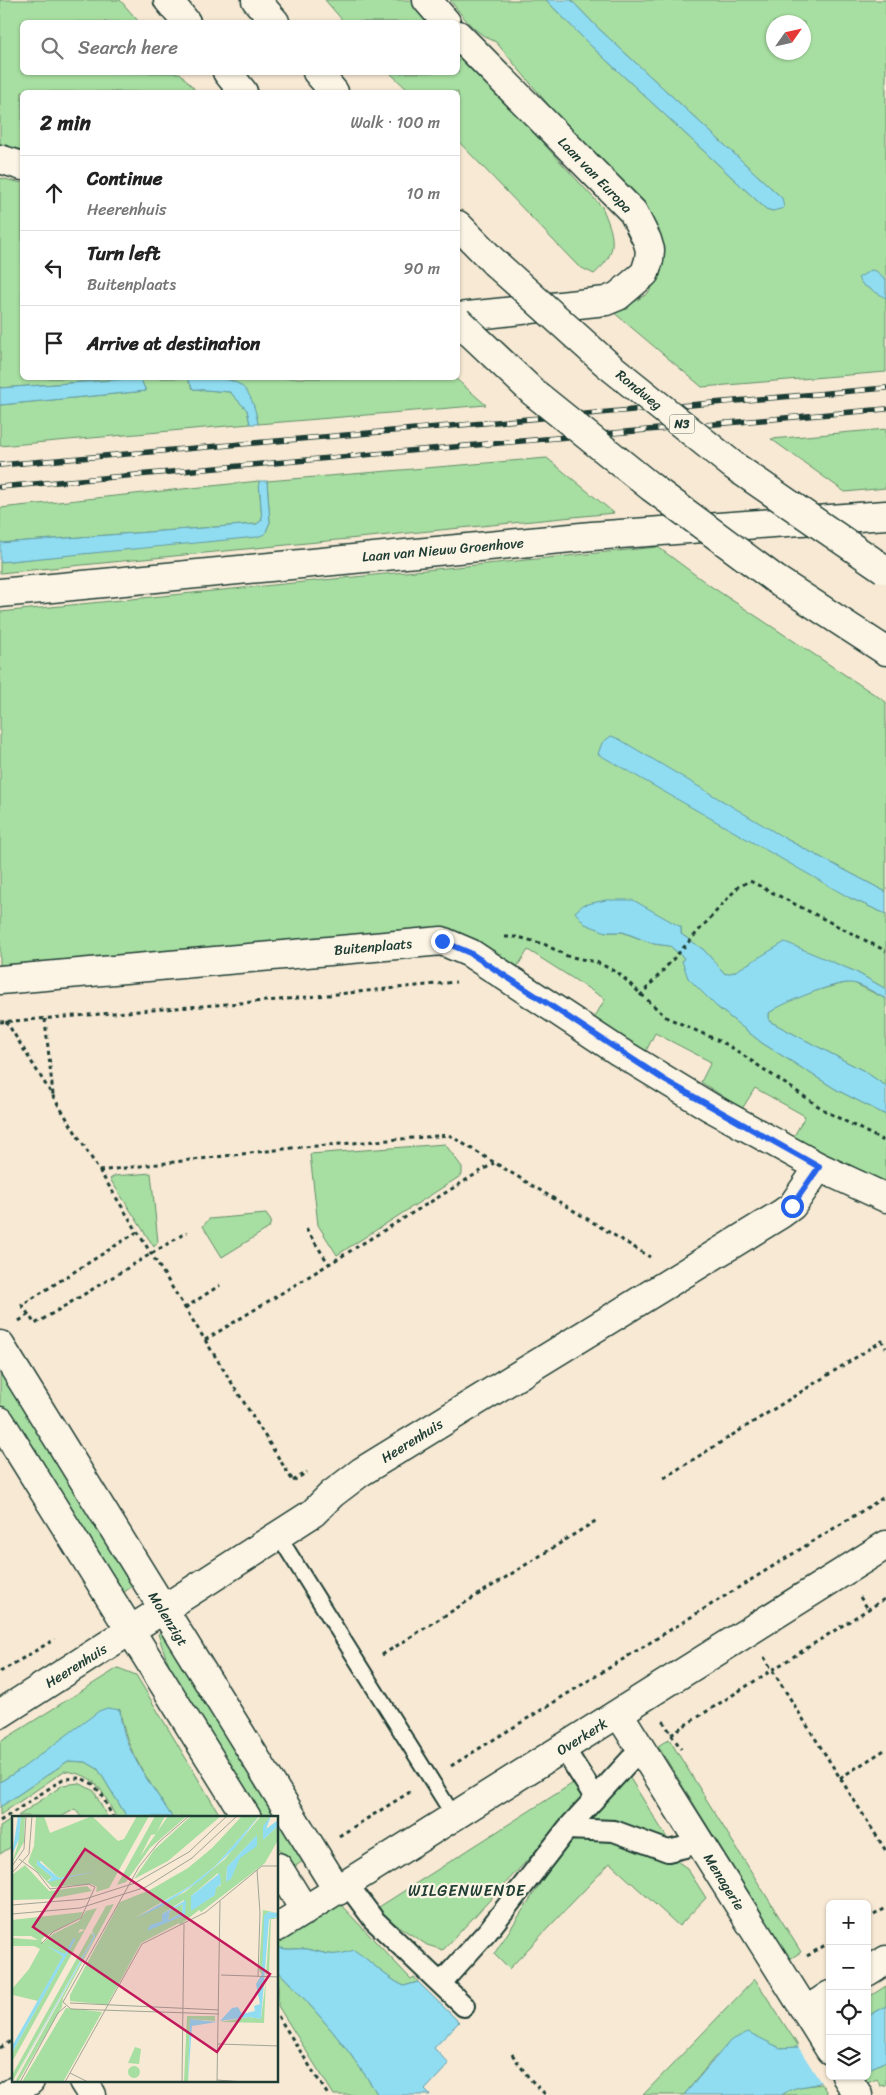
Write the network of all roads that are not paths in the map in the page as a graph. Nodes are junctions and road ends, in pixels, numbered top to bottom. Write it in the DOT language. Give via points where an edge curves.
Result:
graph roads {
  1 [pos="168,0"];
  2 [pos="256,0"];
  3 [pos="427,0"];
  4 [pos="184,20"];
  5 [pos="273,20"];
  6 [pos="444,20"];
  7 [pos="460,37"];
  8 [pos="229,75"];
  9 [pos="320,75"];
  10 [pos="241,90"];
  11 [pos="332,90"];
  12 [pos="0,159"];
  13 [pos="20,165"];
  14 [pos="460,227"];
  15 [pos="460,317"];
  16 [pos="460,323"];
  17 [pos="886,515"];
  18 [pos="885,570"];
  19 [pos="0,593"];
  20 [pos="886,651"];
  21 [pos="0,980"];
  22 [pos="819,1167"];
  23 [pos="886,1198"];
  24 [pos="0,1345"];
  25 [pos="0,1421"];
  26 [pos="278,1535"];
  27 [pos="886,1545"];
  28 [pos="162,1610"];
  29 [pos="131,1632"];
  30 [pos="0,1714"];
  31 [pos="619,1714"];
  32 [pos="637,1756"];
  33 [pos="570,1758"];
  34 [pos="595,1797"];
  35 [pos="246,1816"];
  36 [pos="455,1818"];
  37 [pos="567,1829"];
  38 [pos="685,1847"];
  39 [pos="279,1869"];
  40 [pos="346,1892"];
  41 [pos="305,1911"];
  42 [pos="279,1926"];
  43 [pos="886,1960"];
  44 [pos="871,1969"];
  45 [pos="441,1983"];
  46 [pos="826,1998"];
  47 [pos="464,2006"];
  48 [pos="806,2011"];
  49 [pos="825,2042"];
  50 [pos="28,2082"];
  51 [pos="84,2082"];
  52 [pos="8,2095"];
  53 [pos="92,2095"];
  1 -- 4 [label="main road"];
  2 -- 5 [label="main road"];
  3 -- 6 [label="main road"];
  7 -- 15 [label="main road, Laan van Europa" via="633,212 650,250 646,273 629,288 606,301"];
  8 -- 10 [label="main road"];
  9 -- 11 [label="main road"];
  12 -- 13 [label="main road"];
  14 -- 18 [label="main road, Rondweg / N3, bridge" via="607,364 734,466"];
  16 -- 20 [label="main road, bridge" via="540,398 651,487 775,579"];
  17 -- 19 [label="main road, Laan van Nieuw Groenhove" via="592,536"];
  21 -- 22 [label="main road, Buitenplaats" via="442,941 462,947 666,1081"];
  22 -- 23 [label="main road, Buitenplaats"];
  22 -- 26 [label="main road, Heerenhuis" via="792,1206 781,1214 361,1472 313,1513"];
  24 -- 28 [label="main road, Molenzigt"];
  25 -- 29 [label="main road"];
  26 -- 28 [label="main road, Heerenhuis"];
  26 -- 36 [label="lane"];
  27 -- 31 [label="main road, Overkerk"];
  28 -- 29 [label="main road, Heerenhuis"];
  28 -- 40 [label="main road, Molenzigt" via="314,1852"];
  29 -- 30 [label="main road, Heerenhuis"];
  29 -- 35 [label="main road"];
  31 -- 32 [label="main road, Menagerie"];
  31 -- 36 [label="main road, Overkerk"];
  32 -- 34 [label="street"];
  32 -- 48 [label="main road, Menagerie"];
  33 -- 34 [label="street"];
  34 -- 37 [label="street"];
  36 -- 40 [label="main road, Overkerk"];
  37 -- 38 [label="street, Menagerie" via="614,1831 668,1851"];
  37 -- 45 [label="street" via="488,1931"];
  39 -- 41 [label="main road"];
  40 -- 41 [label="main road, Overkerk"];
  40 -- 45 [label="street"];
  41 -- 42 [label="main road, Overkerk"];
  43 -- 44 [label="main road"];
  45 -- 47 [label="street"];
  46 -- 48 [label="main road"];
  48 -- 49 [label="main road, Menagerie"];
  50 -- 52 [label="main road"];
  51 -- 53 [label="main road"];
}
